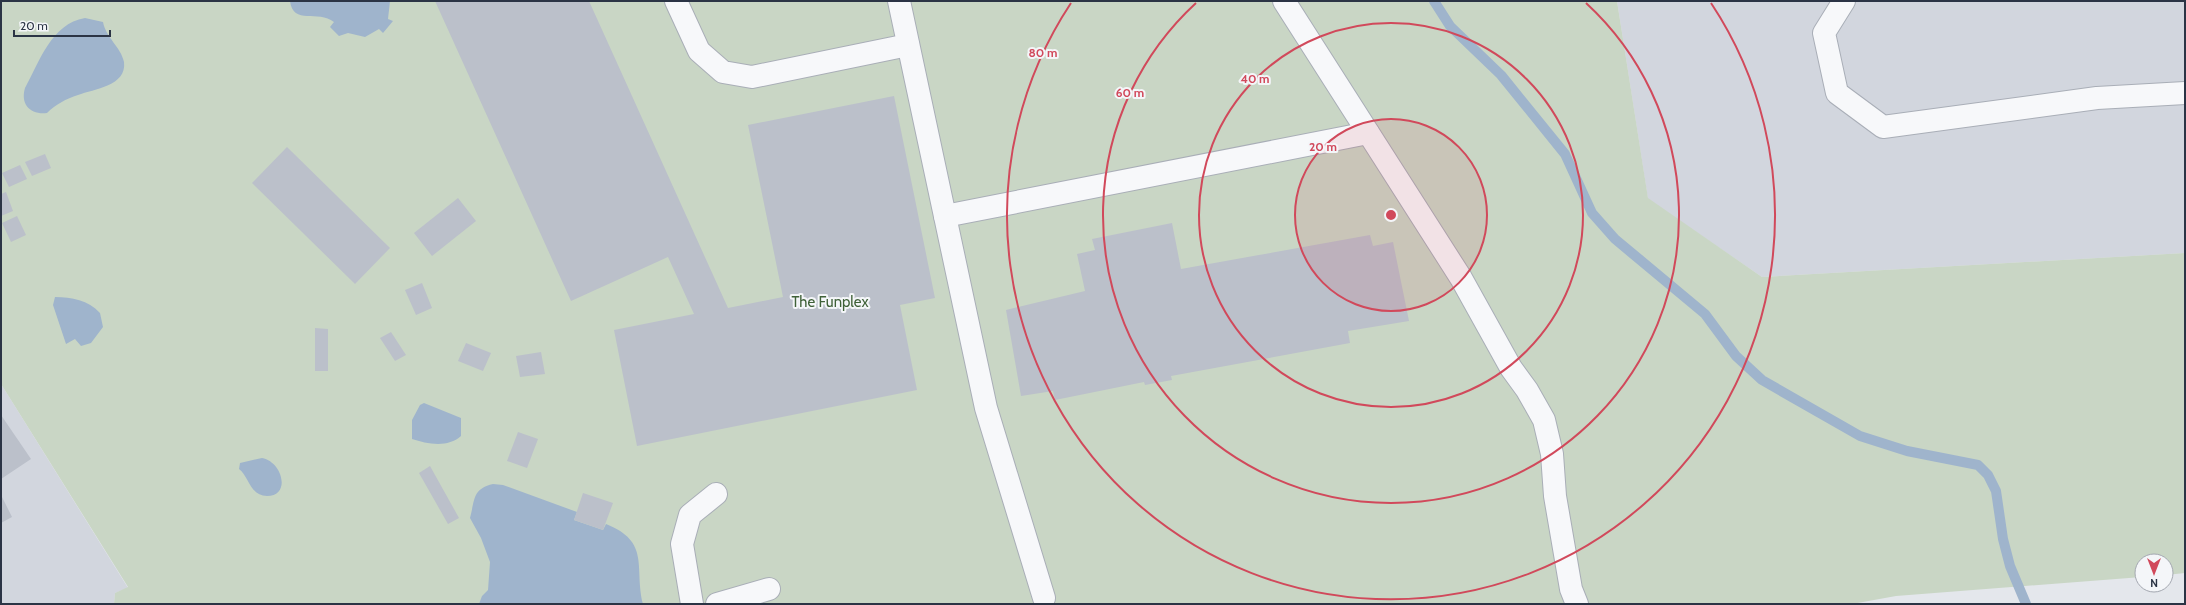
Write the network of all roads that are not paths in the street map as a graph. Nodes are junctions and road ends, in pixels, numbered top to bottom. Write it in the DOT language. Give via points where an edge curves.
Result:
graph roads {
  1 [pos="676,1"];
  2 [pos="899,1"];
  3 [pos="1284,1"];
  4 [pos="1844,1"];
  5 [pos="908,45"];
  6 [pos="2185,93"];
  7 [pos="1368,133"];
  8 [pos="945,216"];
  9 [pos="716,494"];
  10 [pos="769,589"];
  11 [pos="1044,598"];
  12 [pos="692,604"];
  13 [pos="717,604"];
  14 [pos="1577,604"];
  1 -- 5 [label="lane" via="699,51 723,72 752,77"];
  2 -- 5 [label="lane"];
  3 -- 7 [label="lane"];
  4 -- 6 [label="lane" via="1824,33 1837,93 1883,127 2097,98"];
  5 -- 8 [label="lane"];
  7 -- 8 [label="lane"];
  7 -- 14 [label="lane" via="1461,278 1511,368 1544,420 1552,454 1555,496 1571,589"];
  8 -- 11 [label="lane" via="986,408"];
  9 -- 12 [label="lane" via="690,516 682,544"];
  10 -- 13 [label="lane"];
}
